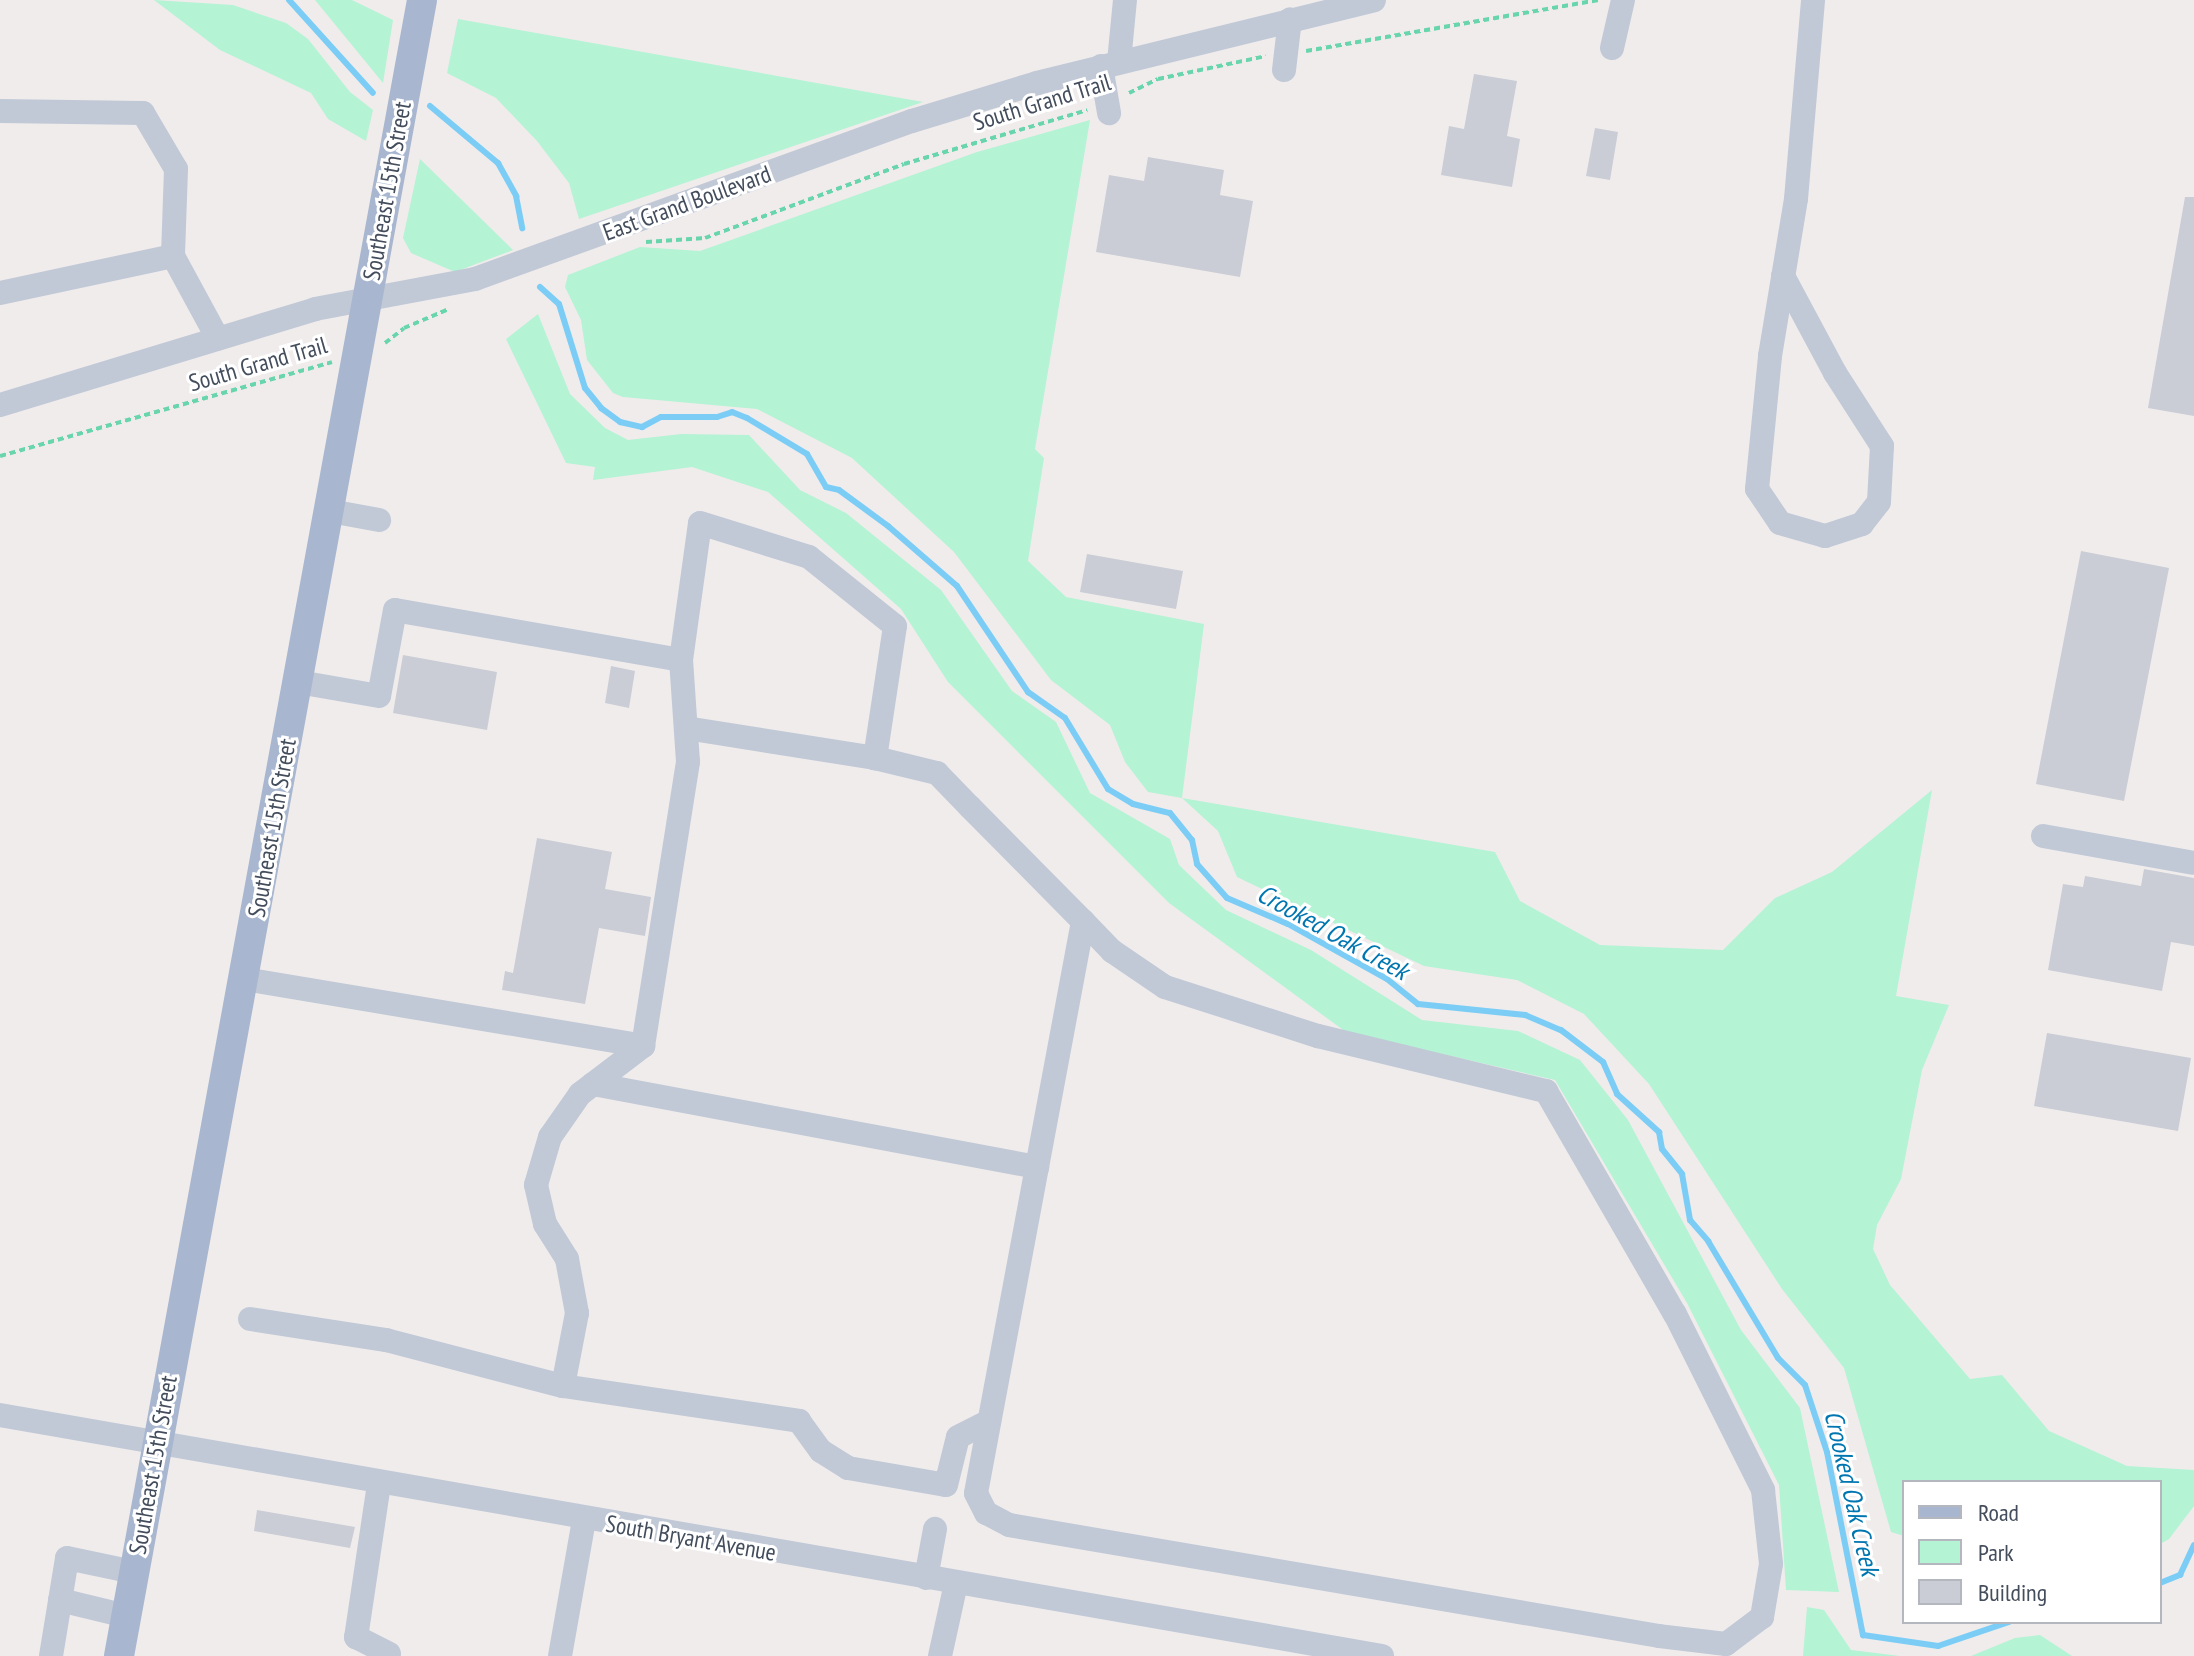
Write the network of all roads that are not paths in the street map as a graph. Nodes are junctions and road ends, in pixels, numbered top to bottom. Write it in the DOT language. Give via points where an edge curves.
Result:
graph roads {
  1 [pos="422,0"];
  2 [pos="1125,0"];
  3 [pos="1374,0"];
  4 [pos="1623,0"];
  5 [pos="1813,0"];
  6 [pos="1290,19"];
  7 [pos="1612,48"];
  8 [pos="1285,62"];
  9 [pos="1110,64"];
  10 [pos="1108,108"];
  11 [pos="0,111"];
  12 [pos="173,256"];
  13 [pos="1783,276"];
  14 [pos="0,293"];
  15 [pos="368,298"];
  16 [pos="218,339"];
  17 [pos="0,405"];
  18 [pos="330,511"];
  19 [pos="379,520"];
  20 [pos="681,660"];
  21 [pos="299,682"];
  22 [pos="686,728"];
  23 [pos="875,758"];
  24 [pos="2043,836"];
  25 [pos="2194,863"];
  26 [pos="1083,921"];
  27 [pos="244,979"];
  28 [pos="643,1046"];
  29 [pos="593,1084"];
  30 [pos="1037,1167"];
  31 [pos="250,1319"];
  32 [pos="563,1386"];
  33 [pos="0,1415"];
  34 [pos="989,1421"];
  35 [pos="156,1444"];
  36 [pos="379,1484"];
  37 [pos="584,1520"];
  38 [pos="935,1529"];
  39 [pos="134,1572"];
  40 [pos="926,1578"];
  41 [pos="956,1583"];
  42 [pos="60,1600"];
  43 [pos="126,1616"];
  44 [pos="389,1654"];
  45 [pos="51,1656"];
  46 [pos="119,1656"];
  47 [pos="560,1656"];
  48 [pos="940,1656"];
  49 [pos="1382,1656"];
  1 -- 15 [label="main road, Southeast 15th Street"];
  2 -- 9 [label="street"];
  3 -- 6 [label="street, East Grand Boulevard"];
  4 -- 7 [label="street"];
  5 -- 13 [label="street" via="1796,199"];
  6 -- 8 [label="street"];
  6 -- 9 [label="street, East Grand Boulevard"];
  9 -- 10 [label="street"];
  9 -- 15 [label="street, East Grand Boulevard" via="912,121 475,279"];
  11 -- 12 [label="street" via="143,113 176,169"];
  12 -- 14 [label="street"];
  12 -- 16 [label="street"];
  13 -- 13 [label="street" via="1882,446 1879,502 1862,524 1825,536 1780,523 1757,489"];
  15 -- 16 [label="street, East Grand Boulevard"];
  15 -- 18 [label="main road, Southeast 15th Street"];
  16 -- 17 [label="street, East Grand Boulevard"];
  18 -- 19 [label="street"];
  18 -- 21 [label="main road, Southeast 15th Street"];
  20 -- 21 [label="street" via="395,610 379,696"];
  20 -- 22 [label="street"];
  20 -- 23 [label="street" via="700,523 809,557 895,626"];
  21 -- 27 [label="main road, Southeast 15th Street"];
  22 -- 23 [label="street"];
  22 -- 28 [label="street" via="688,762"];
  23 -- 26 [label="street" via="937,773"];
  24 -- 25 [label="street"];
  26 -- 30 [label="street"];
  26 -- 34 [label="street" via="1112,951 1165,987 1318,1036 1546,1091 1675,1314 1763,1490 1771,1564 1762,1617 1726,1644 1659,1636 1009,1525 986,1513 976,1493"];
  27 -- 28 [label="street"];
  27 -- 35 [label="main road, Southeast 15th Street"];
  28 -- 29 [label="street"];
  29 -- 30 [label="street"];
  29 -- 32 [label="street" via="550,1137 536,1185 545,1224 567,1259 577,1313"];
  30 -- 34 [label="street"];
  31 -- 32 [label="street" via="386,1340"];
  32 -- 34 [label="street" via="799,1421 821,1451 848,1468 946,1485 958,1437"];
  33 -- 35 [label="street, South Bryant Avenue"];
  35 -- 36 [label="street, South Bryant Avenue"];
  35 -- 39 [label="main road, Southeast 15th Street"];
  36 -- 37 [label="street, South Bryant Avenue"];
  36 -- 44 [label="street" via="356,1637"];
  37 -- 40 [label="street, South Bryant Avenue"];
  37 -- 47 [label="street"];
  38 -- 40 [label="street"];
  39 -- 42 [label="street" via="67,1558"];
  39 -- 43 [label="main road, Southeast 15th Street"];
  40 -- 41 [label="street, South Bryant Avenue"];
  41 -- 48 [label="street"];
  41 -- 49 [label="street, South Bryant Avenue"];
  42 -- 43 [label="street"];
  42 -- 45 [label="street"];
  43 -- 46 [label="main road, Southeast 15th Street"];
}
